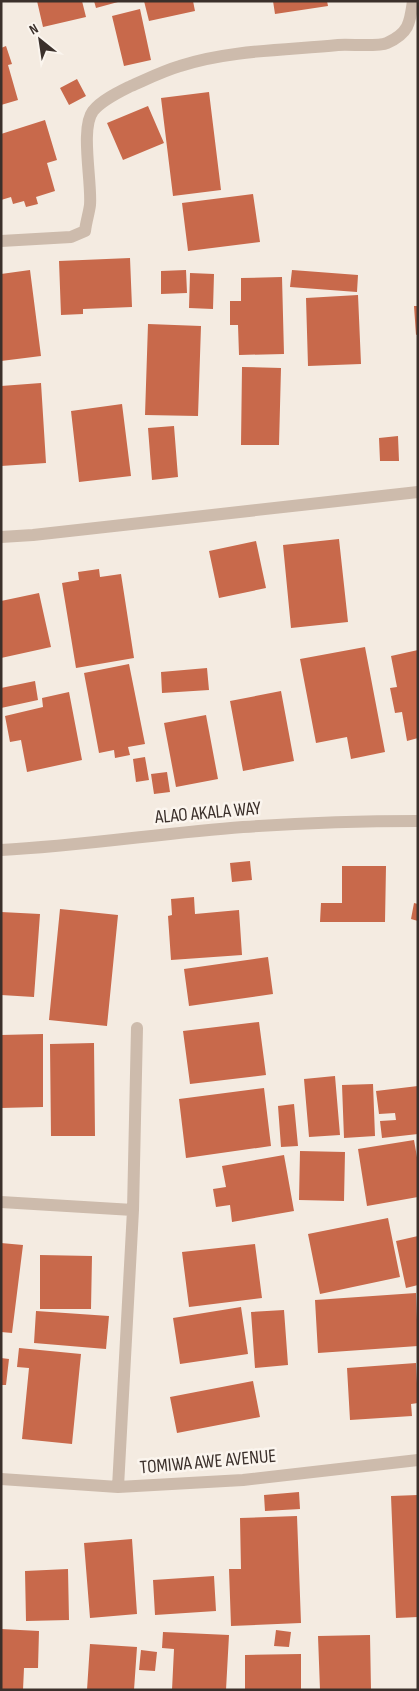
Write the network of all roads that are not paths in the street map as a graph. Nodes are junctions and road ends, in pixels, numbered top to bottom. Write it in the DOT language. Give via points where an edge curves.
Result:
graph roads {
  1 [pos="413,1"];
  2 [pos="1,241"];
  3 [pos="418,492"];
  4 [pos="1,537"];
  5 [pos="418,821"];
  6 [pos="1,850"];
  7 [pos="137,1028"];
  8 [pos="1,1202"];
  9 [pos="133,1210"];
  10 [pos="418,1460"];
  11 [pos="1,1479"];
  12 [pos="118,1487"];
  1 -- 2 [label="street" via="410,24 404,33 385,44 243,54 204,60 181,65 124,90 101,104 87,124 90,205 85,231 71,237"];
  3 -- 4 [label="street"];
  5 -- 6 [label="street, ALAO AKALA WAY" via="242,827"];
  7 -- 9 [label="street"];
  8 -- 9 [label="street"];
  9 -- 12 [label="street"];
  10 -- 12 [label="street, TOMIWA AWE AVENUE" via="244,1480"];
  11 -- 12 [label="street, TOMIWA AWE AVENUE"];
}
